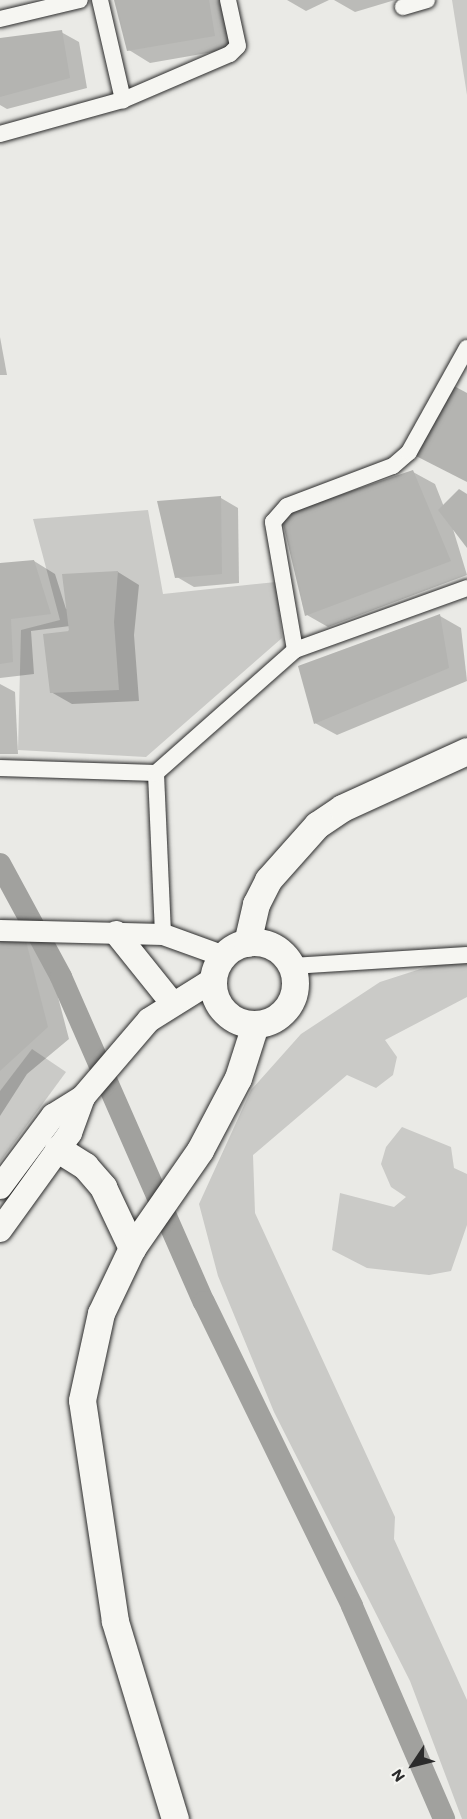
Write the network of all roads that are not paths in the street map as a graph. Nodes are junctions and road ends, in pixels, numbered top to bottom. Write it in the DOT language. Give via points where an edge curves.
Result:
graph roads {
  1 [pos="80,0"];
  2 [pos="100,0"];
  3 [pos="228,0"];
  4 [pos="427,0"];
  5 [pos="403,7"];
  6 [pos="0,19"];
  7 [pos="123,100"];
  8 [pos="0,134"];
  9 [pos="467,348"];
  10 [pos="467,588"];
  11 [pos="296,650"];
  12 [pos="467,752"];
  13 [pos="0,768"];
  14 [pos="156,773"];
  15 [pos="5,930"];
  16 [pos="116,933"];
  17 [pos="163,934"];
  18 [pos="247,943"];
  19 [pos="467,955"];
  20 [pos="224,956"];
  21 [pos="292,966"];
  22 [pos="213,980"];
  23 [pos="173,1004"];
  24 [pos="255,1025"];
  25 [pos="85,1094"];
  26 [pos="58,1149"];
  27 [pos="0,1187"];
  28 [pos="0,1230"];
  29 [pos="138,1240"];
  30 [pos="175,1819"];
  1 -- 6 [label="street"];
  2 -- 7 [label="street"];
  3 -- 7 [label="street" via="238,46 230,54"];
  4 -- 5 [label="street"];
  7 -- 8 [label="street"];
  9 -- 11 [label="street" via="408,452 393,466 287,506 273,522"];
  10 -- 11 [label="street"];
  11 -- 14 [label="street"];
  12 -- 18 [label="main road" via="342,808 316,825 268,880 256,904"];
  13 -- 14 [label="street"];
  14 -- 17 [label="street"];
  15 -- 16 [label="street"];
  16 -- 17 [label="street"];
  16 -- 23 [label="main road"];
  17 -- 20 [label="street"];
  18 -- 20 [label="main road"];
  18 -- 21 [label="main road" via="274,947"];
  19 -- 21 [label="street"];
  20 -- 22 [label="main road"];
  21 -- 24 [label="main road" via="296,980 289,1006 280,1016"];
  22 -- 23 [label="main road"];
  22 -- 24 [label="main road" via="225,1011"];
  23 -- 25 [label="main road" via="149,1020"];
  24 -- 29 [label="main road" via="238,1078 200,1150"];
  25 -- 26 [label="main road"];
  25 -- 27 [label="main road" via="53,1116"];
  26 -- 28 [label="main road"];
  26 -- 29 [label="main road" via="85,1166"];
  29 -- 30 [label="main road" via="101,1313 82,1400 115,1621"];
}
